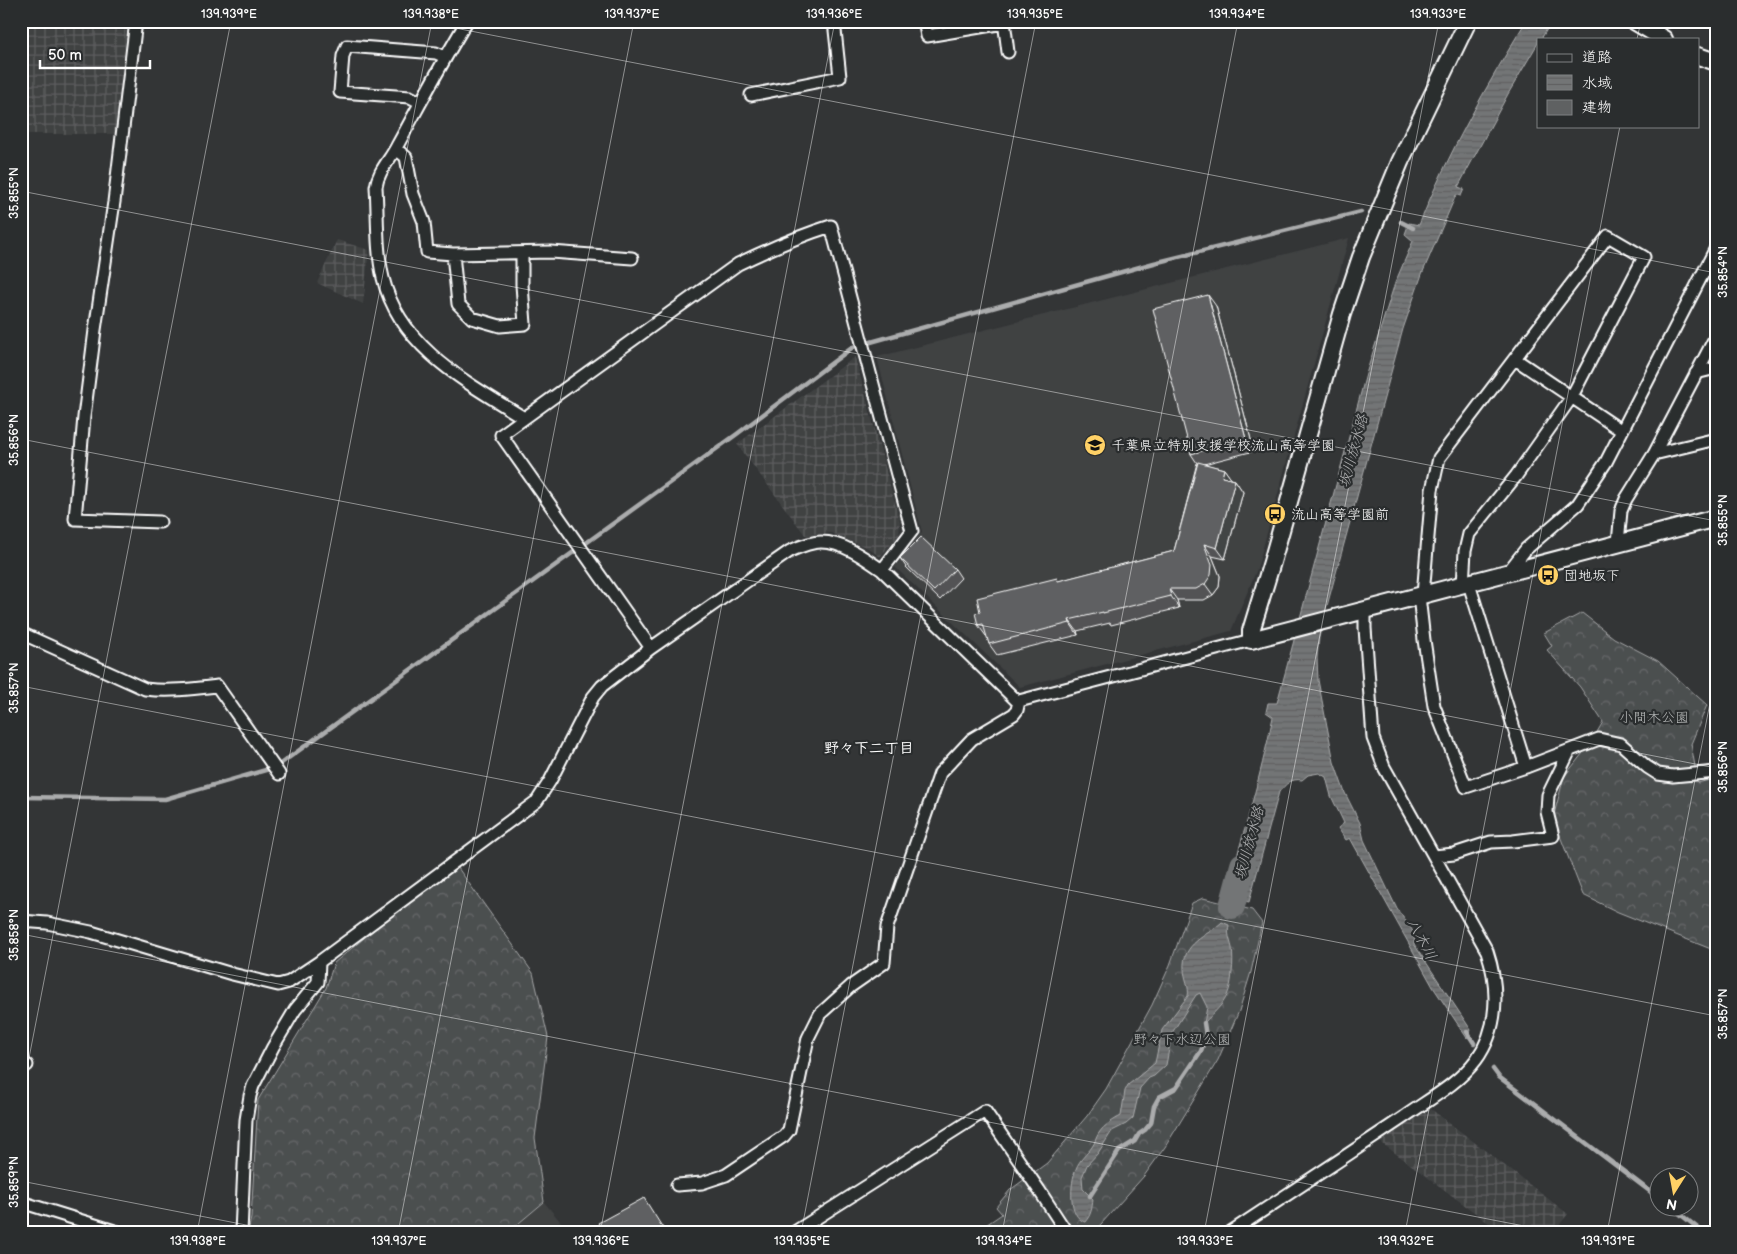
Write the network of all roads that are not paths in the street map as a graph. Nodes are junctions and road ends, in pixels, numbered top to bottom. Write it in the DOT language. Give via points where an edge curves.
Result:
graph roads {
  1 [pos="136,21"];
  2 [pos="467,21"];
  3 [pos="834,21"];
  4 [pos="924,21"];
  5 [pos="1468,21"];
  6 [pos="1634,21"];
  7 [pos="1004,22"];
  8 [pos="1659,31"];
  9 [pos="1008,52"];
  10 [pos="445,57"];
  11 [pos="1700,57"];
  12 [pos="1716,62"];
  13 [pos="751,96"];
  14 [pos="420,102"];
  15 [pos="396,149"];
  16 [pos="1716,248"];
  17 [pos="522,253"];
  18 [pos="453,254"];
  19 [pos="632,258"];
  20 [pos="1716,336"];
  21 [pos="1514,359"];
  22 [pos="1716,368"];
  23 [pos="1696,373"];
  24 [pos="1571,398"];
  25 [pos="524,418"];
  26 [pos="1622,431"];
  27 [pos="1716,439"];
  28 [pos="1654,454"];
  29 [pos="1716,518"];
  30 [pos="160,522"];
  31 [pos="1618,543"];
  32 [pos="882,570"];
  33 [pos="1508,572"];
  34 [pos="1466,584"];
  35 [pos="1421,596"];
  36 [pos="1359,612"];
  37 [pos="21,633"];
  38 [pos="1256,638"];
  39 [pos="651,648"];
  40 [pos="1019,701"];
  41 [pos="1569,752"];
  42 [pos="1526,767"];
  43 [pos="275,769"];
  44 [pos="1716,772"];
  45 [pos="1434,856"];
  46 [pos="21,921"];
  47 [pos="320,962"];
  48 [pos="677,1185"];
  49 [pos="21,1202"];
  50 [pos="121,1233"];
  51 [pos="241,1233"];
  52 [pos="793,1233"];
  53 [pos="1067,1233"];
  54 [pos="1229,1233"];
  1 -- 30 [label="street" via="84,417 75,520"];
  2 -- 10 [label="street"];
  3 -- 13 [label="street" via="840,77"];
  4 -- 7 [label="street" via="927,36"];
  5 -- 38 [label="street" via="1400,162 1361,257 1251,630"];
  6 -- 8 [label="street"];
  7 -- 9 [label="street"];
  10 -- 14 [label="street"];
  10 -- 14 [label="street" via="436,52 347,46 340,92 410,97"];
  11 -- 12 [label="street"];
  14 -- 15 [label="street"];
  15 -- 18 [label="street" via="406,157 413,194 424,222 427,252"];
  15 -- 25 [label="street" via="377,178 376,187 380,261 393,306 412,334 439,361"];
  16 -- 26 [label="street"];
  17 -- 18 [label="street"];
  17 -- 18 [label="street" via="525,324 500,326 472,318 458,304"];
  17 -- 19 [label="street"];
  20 -- 23 [label="street"];
  21 -- 24 [label="street"];
  21 -- 24 [label="street" via="1608,236 1644,257"];
  21 -- 35 [label="street" via="1438,458"];
  22 -- 23 [label="street"];
  23 -- 28 [label="street"];
  24 -- 26 [label="street"];
  24 -- 34 [label="street" via="1516,476 1469,534 1465,551"];
  25 -- 32 [label="street" via="738,264 831,226 912,531"];
  25 -- 39 [label="street" via="502,436"];
  26 -- 33 [label="street" via="1582,499 1526,549"];
  27 -- 28 [label="street"];
  28 -- 31 [label="street" via="1626,499"];
  29 -- 31 [label="street"];
  31 -- 33 [label="street"];
  32 -- 39 [label="street" via="859,554 838,545 820,542 804,545 790,551"];
  32 -- 40 [label="street"];
  33 -- 34 [label="street"];
  34 -- 35 [label="street"];
  34 -- 42 [label="street"];
  35 -- 36 [label="street"];
  35 -- 42 [label="street" via="1434,706 1466,787"];
  36 -- 38 [label="street"];
  36 -- 45 [label="street" via="1365,628 1373,738 1384,767"];
  37 -- 43 [label="street" via="145,689 186,690 217,686"];
  38 -- 40 [label="street"];
  39 -- 47 [label="street" via="602,686 593,697 537,801"];
  40 -- 48 [label="street" via="1014,714 972,739 940,773 887,927 884,963 851,986 820,1014 808,1038 790,1130 726,1175 702,1183"];
  41 -- 42 [label="street"];
  41 -- 44 [label="street" via="1594,741 1605,740 1621,744 1658,774 1673,776"];
  41 -- 45 [label="street" via="1548,795 1547,812 1553,836 1491,842 1454,854"];
  45 -- 54 [label="street" via="1487,951 1493,969 1496,1004 1485,1045 1476,1060 1448,1086"];
  46 -- 47 [label="street" via="91,932 278,985 289,982"];
  47 -- 51 [label="street" via="318,982 273,1047 252,1091 246,1120"];
  49 -- 50 [label="street"];
  52 -- 53 [label="street" via="984,1111"];
}
